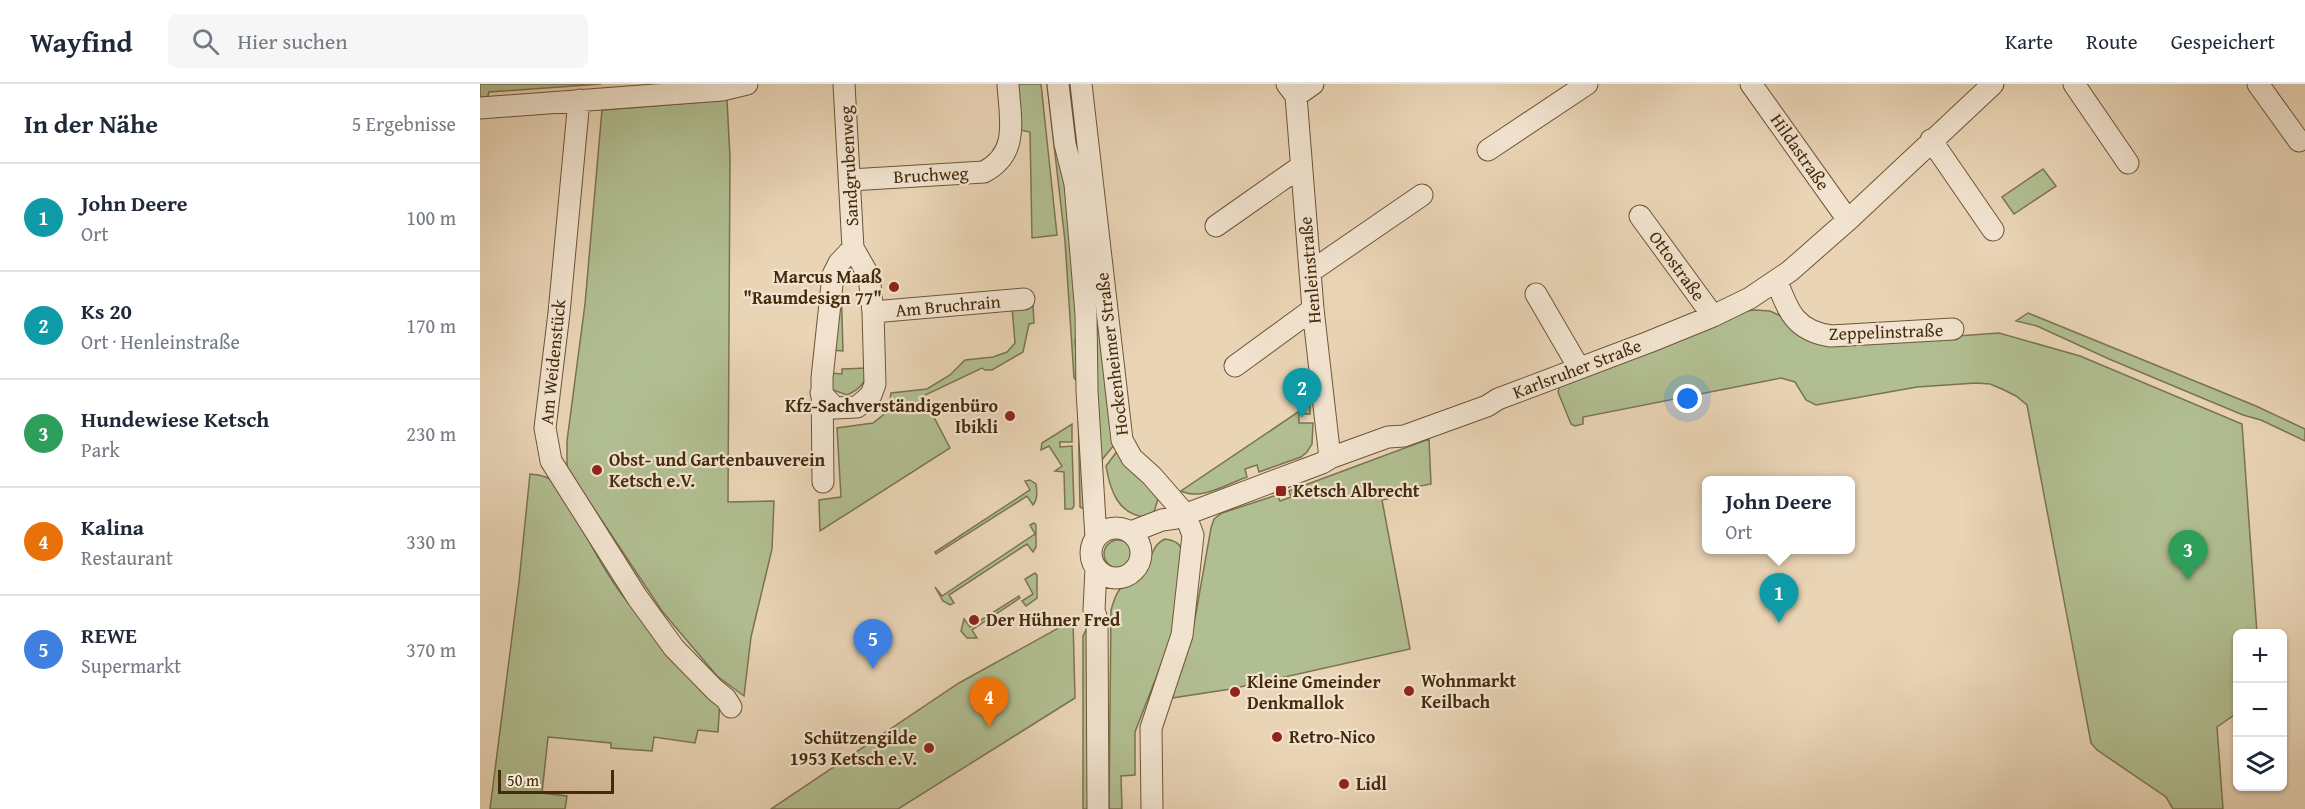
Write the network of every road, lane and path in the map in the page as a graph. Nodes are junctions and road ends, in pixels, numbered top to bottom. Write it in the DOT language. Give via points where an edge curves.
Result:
graph roads {
  1 [pos="747,84"];
  2 [pos="843,84"];
  3 [pos="1008,84"];
  4 [pos="1058,84"];
  5 [pos="1081,84"];
  6 [pos="1313,84"];
  7 [pos="1587,84"];
  8 [pos="1751,84"];
  9 [pos="1993,84"];
  10 [pos="2074,84"];
  11 [pos="2258,84"];
  12 [pos="1292,90"];
  13 [pos="579,100"];
  14 [pos="480,108"];
  15 [pos="1931,140"];
  16 [pos="2299,141"];
  17 [pos="1488,150"];
  18 [pos="2128,163"];
  19 [pos="1300,167"];
  20 [pos="850,180"];
  21 [pos="1422,195"];
  22 [pos="1640,216"];
  23 [pos="1848,220"];
  24 [pos="1216,226"];
  25 [pos="1993,230"];
  26 [pos="853,248"];
  27 [pos="1310,272"];
  28 [pos="1777,281"];
  29 [pos="1536,294"];
  30 [pos="1024,299"];
  31 [pos="1313,309"];
  32 [pos="873,312"];
  33 [pos="1713,316"];
  34 [pos="1953,329"];
  35 [pos="1235,366"];
  36 [pos="1580,368"];
  37 [pos="821,393"];
  38 [pos="1330,458"];
  39 [pos="1093,479"];
  40 [pos="824,482"];
  41 [pos="1181,516"];
  42 [pos="1127,531"];
  43 [pos="1096,538"];
  44 [pos="1142,551"];
  45 [pos="1096,568"];
  46 [pos="1121,578"];
  47 [pos="1097,620"];
  48 [pos="731,707"];
  49 [pos="1098,809"];
  50 [pos="1152,809"];
  1 -- 13 [label="street" via="722,90"];
  2 -- 20 [label="street, Sandgrubenweg"];
  3 -- 20 [label="street, Bruchweg" via="1010,138 1006,153 996,166 984,172"];
  4 -- 39 [label="street, Hockenheimer Straße" via="1065,144 1075,184"];
  5 -- 41 [label="street, Hockenheimer Straße" via="1122,440 1132,458 1152,476"];
  6 -- 12 [label="street"];
  7 -- 17 [label="street"];
  8 -- 23 [label="street, Hildastraße"];
  9 -- 15 [label="street, Karlsruher Straße"];
  10 -- 18 [label="street"];
  11 -- 16 [label="street"];
  12 -- 19 [label="street, Henleinstraße"];
  13 -- 14 [label="street"];
  13 -- 48 [label="street, Am Weidenstück" via="545,428 551,461 637,597 668,639"];
  15 -- 23 [label="street, Karlsruher Straße"];
  15 -- 25 [label="street"];
  19 -- 24 [label="street"];
  19 -- 27 [label="street, Henleinstraße"];
  20 -- 26 [label="street, Sandgrubenweg"];
  21 -- 27 [label="street"];
  22 -- 33 [label="street, Ottostraße"];
  23 -- 28 [label="street, Karlsruher Straße"];
  26 -- 32 [label="street, Sandgrubenweg" via="869,276"];
  26 -- 37 [label="street, Sandgrubenweg" via="833,274"];
  27 -- 31 [label="street, Henleinstraße"];
  28 -- 33 [label="street, Karlsruher Straße"];
  28 -- 34 [label="street, Zeppelinstraße" via="1798,324 1817,334"];
  29 -- 36 [label="street"];
  30 -- 32 [label="street, Am Bruchrain"];
  31 -- 35 [label="street"];
  31 -- 38 [label="street, Henleinstraße"];
  32 -- 37 [label="street, Sandgrubenweg" via="871,395 857,407 835,408"];
  33 -- 36 [label="street, Karlsruher Straße"];
  36 -- 38 [label="street, Karlsruher Straße" via="1404,436 1388,437"];
  37 -- 40 [label="street, Sandgrubenweg"];
  38 -- 41 [label="street, Karlsruher Straße"];
  39 -- 42 [label="street, Hockenheimer Straße" via="1108,508"];
  39 -- 43 [label="street, Hockenheimer Straße"];
  41 -- 42 [label="street, Karlsruher Straße"];
  41 -- 44 [label="street, Karlsruher Straße"];
  41 -- 50 [label="street, Hockenheimer Straße" via="1193,535 1190,575 1182,635 1151,728"];
  42 -- 43 [label="street" via="1109,528"];
  42 -- 44 [label="street" via="1137,537"];
  43 -- 45 [label="street" via="1091,551"];
  44 -- 46 [label="street" via="1134,572"];
  45 -- 46 [label="street" via="1107,577"];
  45 -- 47 [label="street"];
  46 -- 47 [label="street"];
  47 -- 49 [label="street"];
}
